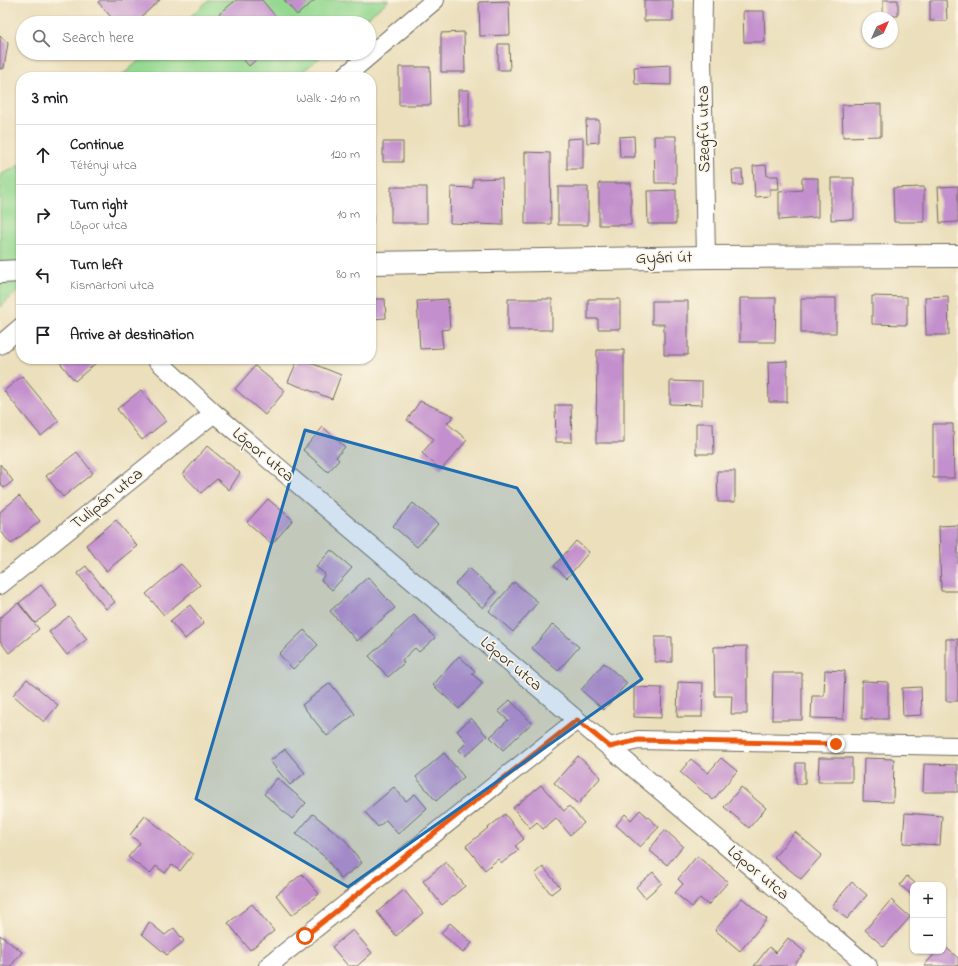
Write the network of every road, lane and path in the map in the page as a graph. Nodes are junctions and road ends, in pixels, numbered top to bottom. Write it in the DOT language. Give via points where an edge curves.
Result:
graph roads {
  1 [pos="435,0"];
  2 [pos="702,0"];
  3 [pos="376,50"];
  4 [pos="364,60"];
  5 [pos="350,72"];
  6 [pos="958,256"];
  7 [pos="706,258"];
  8 [pos="376,263"];
  9 [pos="16,271"];
  10 [pos="0,272"];
  11 [pos="16,331"];
  12 [pos="0,345"];
  13 [pos="161,364"];
  14 [pos="214,413"];
  15 [pos="0,585"];
  16 [pos="577,720"];
  17 [pos="958,746"];
  18 [pos="610,747"];
  19 [pos="268,966"];
  20 [pos="868,966"];
  1 -- 3 [label="street"];
  2 -- 7 [label="street, Szegfű utca"];
  4 -- 5 [label="street"];
  6 -- 7 [label="street, Gyári út"];
  7 -- 8 [label="street, Gyári út"];
  9 -- 10 [label="street"];
  11 -- 12 [label="street"];
  13 -- 14 [label="street, Lőpor utca"];
  14 -- 15 [label="street, Tulipán utca"];
  14 -- 16 [label="street, Lőpor utca"];
  16 -- 18 [label="street, Lőpor utca"];
  16 -- 19 [label="street"];
  17 -- 18 [label="street" via="638,740"];
  18 -- 20 [label="street, Lőpor utca"];
}
